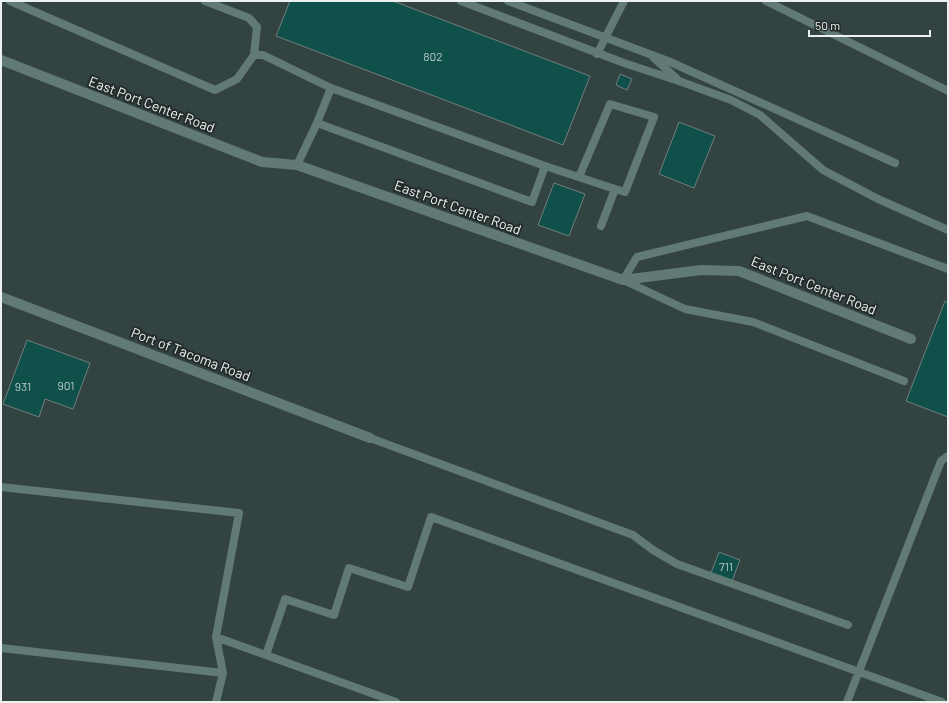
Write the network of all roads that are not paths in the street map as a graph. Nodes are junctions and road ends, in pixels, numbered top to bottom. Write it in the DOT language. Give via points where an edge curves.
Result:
graph roads {
  1 [pos="10,1"];
  2 [pos="205,1"];
  3 [pos="461,1"];
  4 [pos="508,1"];
  5 [pos="624,1"];
  6 [pos="766,1"];
  7 [pos="605,38"];
  8 [pos="597,54"];
  9 [pos="650,54"];
  10 [pos="254,55"];
  11 [pos="1,60"];
  12 [pos="679,81"];
  13 [pos="331,88"];
  14 [pos="948,91"];
  15 [pos="317,123"];
  16 [pos="895,162"];
  17 [pos="297,165"];
  18 [pos="545,166"];
  19 [pos="579,177"];
  20 [pos="615,189"];
  21 [pos="601,226"];
  22 [pos="948,230"];
  23 [pos="948,269"];
  24 [pos="623,280"];
  25 [pos="1,297"];
  26 [pos="911,339"];
  27 [pos="904,381"];
  28 [pos="370,438"];
  29 [pos="948,456"];
  30 [pos="1,487"];
  31 [pos="848,625"];
  32 [pos="216,637"];
  33 [pos="1,648"];
  34 [pos="266,655"];
  35 [pos="859,672"];
  36 [pos="223,673"];
  37 [pos="216,702"];
  38 [pos="396,702"];
  39 [pos="847,702"];
  40 [pos="942,702"];
  1 -- 10 [label="lane" via="215,90 237,79"];
  2 -- 10 [label="lane" via="249,18 256,27"];
  3 -- 8 [label="lane"];
  4 -- 7 [label="lane"];
  5 -- 7 [label="lane"];
  6 -- 14 [label="lane"];
  7 -- 8 [label="lane"];
  7 -- 9 [label="lane"];
  8 -- 12 [label="lane"];
  9 -- 12 [label="lane"];
  9 -- 16 [label="lane"];
  10 -- 13 [label="lane" via="263,55"];
  11 -- 17 [label="street, East Port Center Road" via="262,162"];
  12 -- 22 [label="lane" via="731,100 760,115 823,170"];
  13 -- 15 [label="lane"];
  13 -- 18 [label="lane"];
  15 -- 17 [label="lane"];
  15 -- 18 [label="lane" via="532,202"];
  17 -- 24 [label="street, East Port Center Road"];
  18 -- 19 [label="lane"];
  19 -- 20 [label="lane"];
  19 -- 20 [label="lane" via="610,104 654,117 626,192"];
  20 -- 21 [label="lane"];
  23 -- 24 [label="lane" via="807,216 637,257"];
  24 -- 26 [label="street, East Port Center Road" via="701,270 739,271"];
  24 -- 27 [label="lane" via="685,309 753,322"];
  25 -- 28 [label="street, Port of Tacoma Road"];
  28 -- 31 [label="lane" via="634,535 676,564"];
  29 -- 35 [label="lane" via="941,461"];
  30 -- 32 [label="lane" via="239,513"];
  32 -- 34 [label="lane"];
  32 -- 36 [label="lane"];
  33 -- 36 [label="lane"];
  34 -- 35 [label="lane" via="285,599 334,615 349,568 408,587 431,517"];
  34 -- 38 [label="lane"];
  35 -- 39 [label="lane"];
  35 -- 40 [label="lane"];
  36 -- 37 [label="lane"];
}
